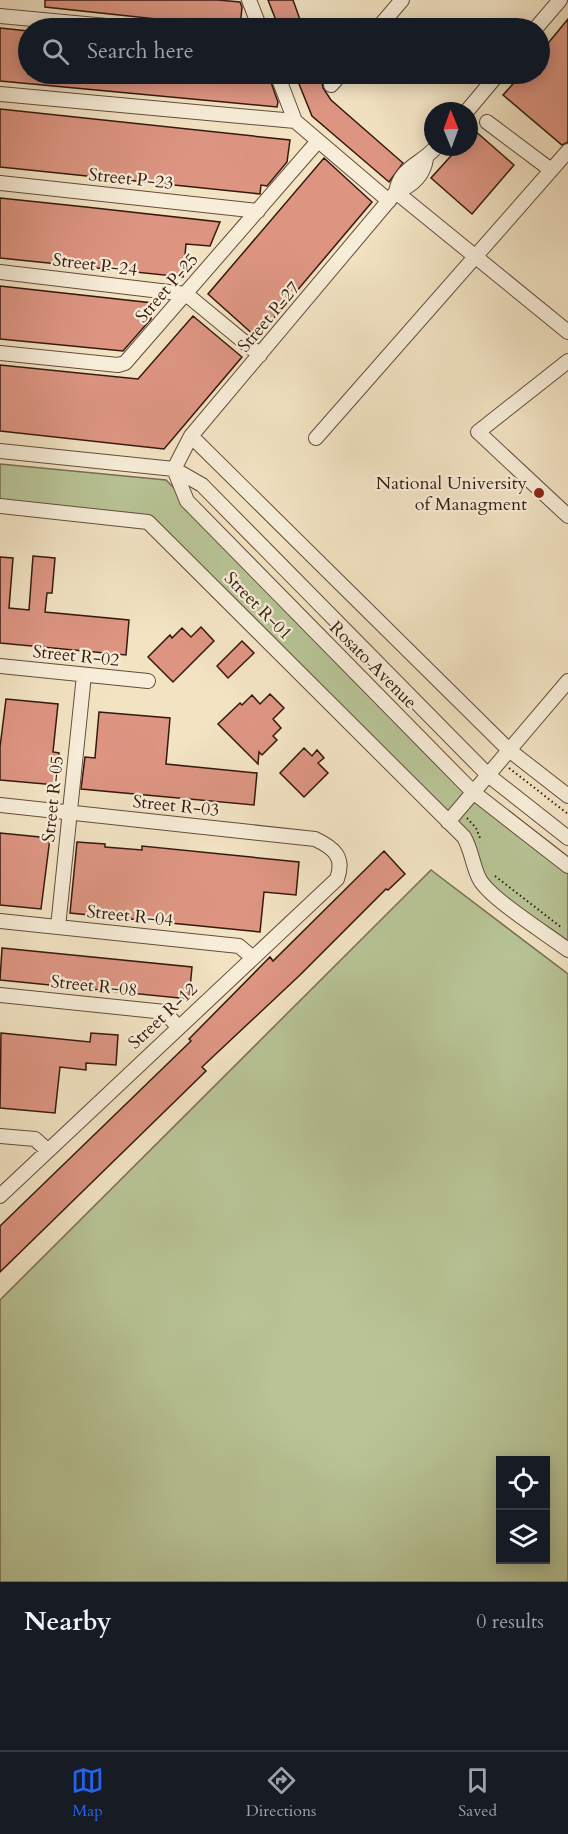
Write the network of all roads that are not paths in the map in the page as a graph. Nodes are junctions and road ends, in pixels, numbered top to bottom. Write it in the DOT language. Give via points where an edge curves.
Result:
graph roads {
  1 [pos="249,0"];
  2 [pos="402,0"];
  3 [pos="560,0"];
  4 [pos="0,16"];
  5 [pos="21,18"];
  6 [pos="256,18"];
  7 [pos="387,18"];
  8 [pos="545,18"];
  9 [pos="281,84"];
  10 [pos="489,84"];
  11 [pos="0,94"];
  12 [pos="474,102"];
  13 [pos="296,121"];
  14 [pos="487,122"];
  15 [pos="318,141"];
  16 [pos="568,151"];
  17 [pos="428,156"];
  18 [pos="551,170"];
  19 [pos="0,183"];
  20 [pos="393,197"];
  21 [pos="258,211"];
  22 [pos="477,256"];
  23 [pos="0,272"];
  24 [pos="186,294"];
  25 [pos="568,332"];
  26 [pos="0,353"];
  27 [pos="260,355"];
  28 [pos="568,362"];
  29 [pos="191,436"];
  30 [pos="316,438"];
  31 [pos="0,451"];
  32 [pos="174,469"];
  33 [pos="0,506"];
  34 [pos="568,516"];
  35 [pos="0,666"];
  36 [pos="84,675"];
  37 [pos="148,681"];
  38 [pos="568,681"];
  39 [pos="509,750"];
  40 [pos="488,775"];
  41 [pos="473,792"];
  42 [pos="568,796"];
  43 [pos="0,805"];
  44 [pos="70,812"];
  45 [pos="448,822"];
  46 [pos="568,838"];
  47 [pos="340,858"];
  48 [pos="568,866"];
  49 [pos="0,921"];
  50 [pos="58,927"];
  51 [pos="568,950"];
  52 [pos="252,957"];
  53 [pos="0,995"];
  54 [pos="178,1027"];
  55 [pos="0,1136"];
  56 [pos="47,1150"];
  57 [pos="0,1196"];
  1 -- 6 [label="street"];
  2 -- 7 [label="street"];
  3 -- 8 [label="street"];
  4 -- 5 [label="street"];
  9 -- 13 [label="street"];
  10 -- 12 [label="street"];
  11 -- 13 [label="street"];
  13 -- 15 [label="street"];
  14 -- 18 [label="street"];
  15 -- 20 [label="street"];
  15 -- 21 [label="street, Street P-25"];
  16 -- 18 [label="street"];
  17 -- 20 [label="street, Street P-27" via="424,170 398,179"];
  18 -- 22 [label="street"];
  19 -- 21 [label="street, Street P-23"];
  20 -- 22 [label="street"];
  20 -- 27 [label="street, Street P-27"];
  21 -- 24 [label="street, Street P-25"];
  22 -- 25 [label="street"];
  22 -- 30 [label="street"];
  23 -- 24 [label="street, Street P-24"];
  24 -- 26 [label="street, Street P-25" via="131,357 118,365"];
  24 -- 27 [label="street"];
  27 -- 29 [label="street, Street P-27"];
  28 -- 34 [label="street" via="478,432"];
  29 -- 32 [label="street, Street P-27"];
  29 -- 39 [label="street"];
  31 -- 32 [label="street, Rosato Avenue"];
  32 -- 40 [label="street, Rosato Avenue" via="202,485"];
  32 -- 41 [label="street, Rosato Avenue" via="187,501"];
  33 -- 45 [label="street, Street R-01" via="148,522"];
  35 -- 36 [label="street, Street R-02"];
  36 -- 37 [label="street, Street R-02"];
  36 -- 44 [label="street, Street R-05"];
  38 -- 39 [label="street"];
  39 -- 40 [label="street"];
  39 -- 42 [label="street"];
  40 -- 41 [label="street"];
  40 -- 46 [label="street, Rosato Avenue"];
  41 -- 45 [label="street"];
  41 -- 48 [label="street, Rosato Avenue"];
  43 -- 44 [label="street, Street R-03"];
  44 -- 47 [label="street, Street R-03" via="315,838 331,846"];
  44 -- 50 [label="street, Street R-05"];
  45 -- 51 [label="street, Street R-01" via="464,837 480,880"];
  47 -- 52 [label="street, Street R-12" via="337,879"];
  49 -- 50 [label="street, Street R-04"];
  50 -- 52 [label="street, Street R-04" via="239,946"];
  52 -- 54 [label="street, Street R-12"];
  53 -- 54 [label="street, Street R-08" via="165,1012"];
  54 -- 56 [label="street, Street R-12"];
  55 -- 56 [label="street" via="35,1139"];
  56 -- 57 [label="street, Street R-12"];
}
